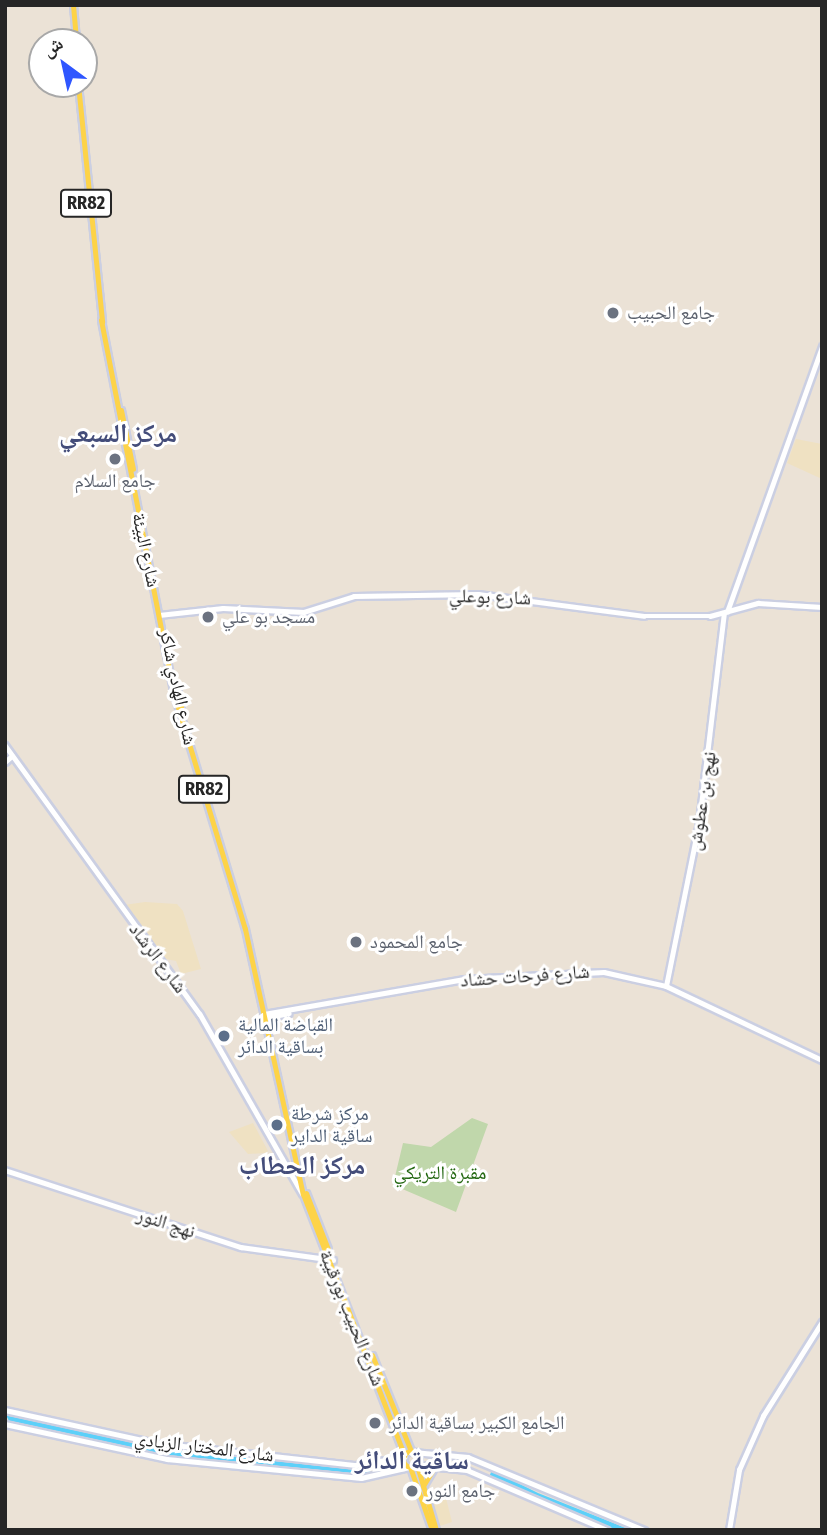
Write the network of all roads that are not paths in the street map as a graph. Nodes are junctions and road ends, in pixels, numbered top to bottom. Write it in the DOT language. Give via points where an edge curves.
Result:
graph roads {
  1 [pos="73,5"];
  2 [pos="75,28"];
  3 [pos="79,98"];
  4 [pos="822,347"];
  5 [pos="822,607"];
  6 [pos="725,612"];
  7 [pos="160,615"];
  8 [pos="5,745"];
  9 [pos="12,756"];
  10 [pos="5,762"];
  11 [pos="666,986"];
  12 [pos="263,1016"];
  13 [pos="822,1060"];
  14 [pos="5,1170"];
  15 [pos="298,1170"];
  16 [pos="297,1181"];
  17 [pos="331,1260"];
  18 [pos="822,1322"];
  19 [pos="5,1410"];
  20 [pos="5,1424"];
  21 [pos="89,1429"];
  22 [pos="87,1442"];
  23 [pos="412,1451"];
  24 [pos="404,1456"];
  25 [pos="379,1464"];
  26 [pos="417,1465"];
  27 [pos="435,1466"];
  28 [pos="410,1467"];
  29 [pos="381,1473"];
  30 [pos="423,1486"];
  31 [pos="434,1530"];
  32 [pos="607,1530"];
  33 [pos="644,1530"];
  34 [pos="729,1530"];
  1 -- 2 [label="main road"];
  3 -- 7 [label="main road, شارع البيئة / RR82" via="101,320"];
  4 -- 6 [label="street, نهج بن عطوش"];
  5 -- 6 [label="street, شارع بوعلي" via="758,603"];
  6 -- 7 [label="street, شارع بوعلي" via="631,615 487,594 354,596 304,612 223,608"];
  6 -- 11 [label="street, نهج بن عطوش" via="699,822"];
  7 -- 12 [label="main road, شارع الهادي شاكر / RR82" via="186,736 232,882"];
  8 -- 9 [label="street, شارع الرشاد"];
  9 -- 10 [label="street"];
  9 -- 16 [label="street, شارع الرشاد" via="200,1014"];
  11 -- 12 [label="street, شارع فرحات حشاد" via="604,972 568,972 430,984"];
  11 -- 13 [label="street, شارع فرحات حشاد"];
  12 -- 15 [label="main road, شارع الهادي شاكر / RR82"];
  14 -- 17 [label="street, نهج النور" via="241,1247"];
  15 -- 16 [label="main road, شارع الحبيب بورقيبة / RR82"];
  16 -- 17 [label="main road, شارع الحبيب بورقيبة / RR82"];
  17 -- 23 [label="main road, شارع الحبيب بورقيبة / RR82"];
  17 -- 24 [label="main road, شارع الحبيب بورقيبة / RR82"];
  18 -- 34 [label="street" via="763,1416 739,1469"];
  19 -- 21 [label="street, شارع المختار الزيادي"];
  20 -- 22 [label="street"];
  21 -- 22 [label="street"];
  21 -- 25 [label="street, شارع المختار الزيادي" via="182,1447"];
  22 -- 29 [label="street" via="291,1472 361,1478"];
  23 -- 24 [label="main road"];
  23 -- 26 [label="main road, شارع الحبيب بورقيبة / RR82"];
  23 -- 33 [label="street" via="433,1450 489,1465"];
  24 -- 25 [label="street, شارع المختار الزيادي"];
  24 -- 28 [label="main road, شارع الحبيب بورقيبة / RR82"];
  25 -- 29 [label="street"];
  26 -- 27 [label="street"];
  26 -- 28 [label="main road"];
  26 -- 30 [label="main road, شارع الحبيب بورقيبة / RR82"];
  27 -- 30 [label="main road"];
  27 -- 32 [label="street" via="475,1473"];
  28 -- 29 [label="street"];
  28 -- 31 [label="main road, شارع الحبيب بورقيبة / RR82"];
  30 -- 31 [label="main road, شارع الحبيب بورقيبة / RR82"];
}
